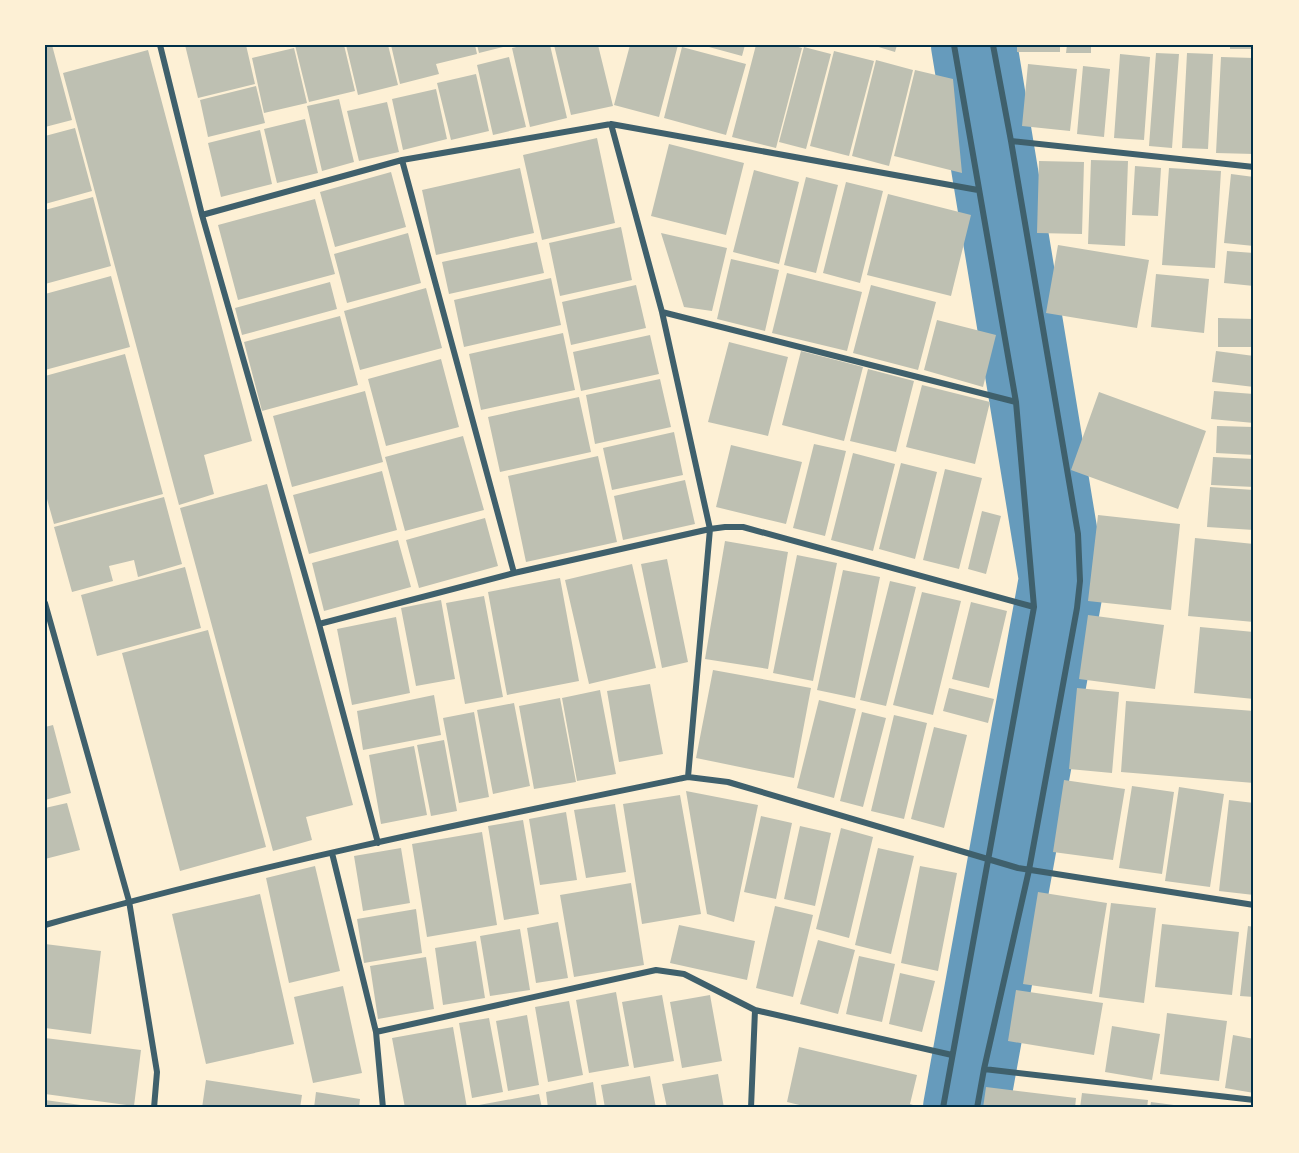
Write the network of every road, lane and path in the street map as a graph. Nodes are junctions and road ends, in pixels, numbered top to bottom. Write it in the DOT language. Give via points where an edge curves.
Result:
graph roads {
  1 [pos="160,45"];
  2 [pos="954,45"];
  3 [pos="993,45"];
  4 [pos="611,124"];
  5 [pos="1011,141"];
  6 [pos="402,160"];
  7 [pos="1254,167"];
  8 [pos="978,190"];
  9 [pos="202,214"];
  10 [pos="662,312"];
  11 [pos="1016,402"];
  12 [pos="710,529"];
  13 [pos="514,573"];
  14 [pos="45,603"];
  15 [pos="1034,608"];
  16 [pos="319,624"];
  17 [pos="688,777"];
  18 [pos="378,843"];
  19 [pos="332,852"];
  20 [pos="992,861"];
  21 [pos="1029,870"];
  22 [pos="129,901"];
  23 [pos="1254,905"];
  24 [pos="45,925"];
  25 [pos="754,1010"];
  26 [pos="376,1032"];
  27 [pos="952,1055"];
  28 [pos="984,1069"];
  29 [pos="1254,1100"];
  30 [pos="154,1108"];
  31 [pos="383,1108"];
  32 [pos="751,1108"];
  33 [pos="943,1108"];
  34 [pos="977,1108"];
  1 -- 9 [label="street"];
  2 -- 8 [label="street"];
  3 -- 5 [label="street"];
  4 -- 6 [label="street"];
  4 -- 8 [label="street"];
  4 -- 10 [label="street"];
  5 -- 7 [label="street"];
  5 -- 21 [label="street" via="1080,556 1077,608"];
  6 -- 9 [label="street"];
  6 -- 13 [label="street"];
  8 -- 11 [label="street"];
  9 -- 16 [label="street"];
  10 -- 11 [label="street"];
  10 -- 12 [label="street"];
  11 -- 15 [label="street"];
  12 -- 13 [label="street"];
  12 -- 15 [label="street" via="743,527"];
  12 -- 17 [label="street"];
  13 -- 16 [label="street"];
  14 -- 22 [label="street"];
  15 -- 20 [label="street"];
  16 -- 18 [label="street"];
  17 -- 18 [label="street"];
  17 -- 20 [label="street" via="728,782"];
  18 -- 19 [label="street"];
  19 -- 22 [label="street"];
  19 -- 26 [label="street"];
  20 -- 21 [label="street"];
  20 -- 27 [label="street"];
  21 -- 23 [label="street"];
  21 -- 28 [label="street"];
  22 -- 24 [label="street"];
  22 -- 30 [label="street" via="157,1072"];
  25 -- 26 [label="street" via="684,974 656,970"];
  25 -- 27 [label="street"];
  25 -- 32 [label="street"];
  26 -- 31 [label="street"];
  27 -- 33 [label="street"];
  28 -- 29 [label="street"];
  28 -- 34 [label="street"];
}
